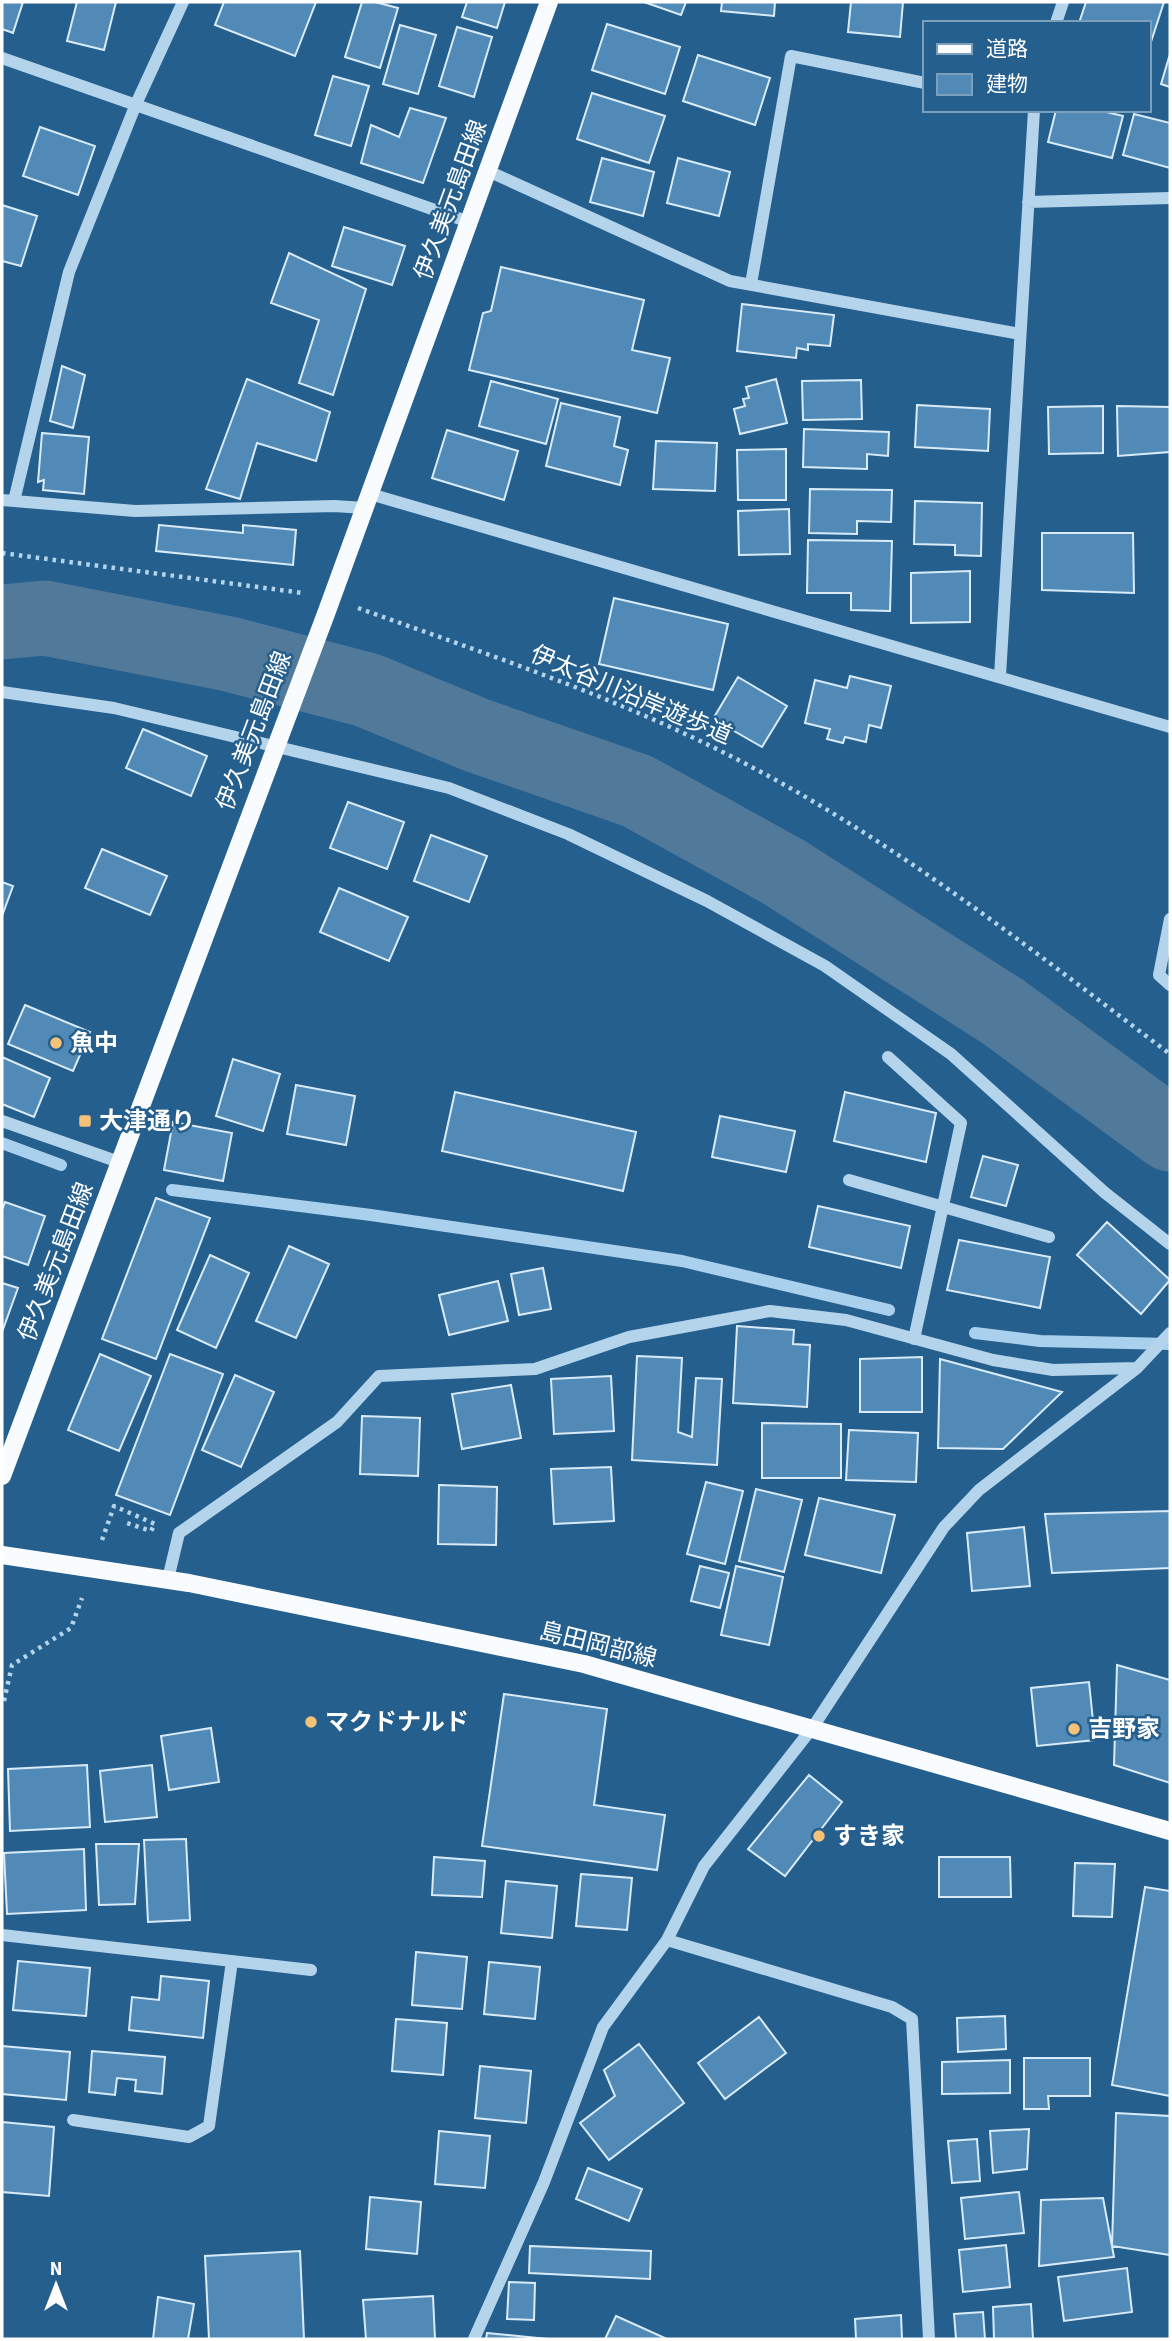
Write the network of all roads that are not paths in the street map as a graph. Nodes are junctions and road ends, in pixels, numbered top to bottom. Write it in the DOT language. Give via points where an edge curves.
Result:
graph roads {
  1 [pos="183,2"];
  2 [pos="550,2"];
  3 [pos="1063,2"];
  4 [pos="1057,21"];
  5 [pos="2,58"];
  6 [pos="923,83"];
  7 [pos="136,104"];
  8 [pos="1034,112"];
  9 [pos="488,171"];
  10 [pos="1170,198"];
  11 [pos="1028,202"];
  12 [pos="470,222"];
  13 [pos="751,284"];
  14 [pos="1020,334"];
  15 [pos="8,501"];
  16 [pos="367,501"];
  17 [pos="1000,676"];
  18 [pos="2,692"];
  19 [pos="1170,727"];
  20 [pos="276,740"];
  21 [pos="1170,919"];
  22 [pos="1170,985"];
  23 [pos="888,1057"];
  24 [pos="2,1121"];
  25 [pos="119,1163"];
  26 [pos="849,1180"];
  27 [pos="943,1208"];
  28 [pos="1049,1237"];
  29 [pos="1170,1244"];
  30 [pos="1170,1333"];
  31 [pos="914,1339"];
  32 [pos="1137,1367"];
  33 [pos="2,1476"];
  34 [pos="2,1555"];
  35 [pos="168,1580"];
  36 [pos="813,1727"];
  37 [pos="1170,1831"];
  38 [pos="2,1935"];
  39 [pos="667,1940"];
  40 [pos="232,1961"];
  41 [pos="311,1970"];
  42 [pos="73,2120"];
  43 [pos="474,2339"];
  44 [pos="929,2339"];
  1 -- 7 [label="street"];
  2 -- 9 [label="main road, 伊久美元島田線"];
  3 -- 4 [label="street"];
  5 -- 7 [label="street"];
  6 -- 13 [label="street" via="791,56"];
  7 -- 12 [label="street"];
  7 -- 15 [label="street" via="69,272"];
  8 -- 11 [label="street"];
  9 -- 12 [label="main road, 伊久美元島田線"];
  9 -- 13 [label="street" via="730,281"];
  10 -- 11 [label="street"];
  11 -- 14 [label="street"];
  12 -- 16 [label="main road, 伊久美元島田線"];
  13 -- 14 [label="street"];
  14 -- 17 [label="street"];
  15 -- 16 [label="street" via="135,512"];
  16 -- 17 [label="street"];
  16 -- 20 [label="main road, 伊久美元島田線"];
  17 -- 19 [label="street"];
  18 -- 20 [label="street" via="114,708"];
  20 -- 25 [label="main road, 伊久美元島田線"];
  20 -- 29 [label="street" via="449,788 568,834 707,901 825,966 951,1054 1104,1192"];
  21 -- 22 [label="street" via="1159,975"];
  23 -- 27 [label="street" via="961,1122"];
  24 -- 25 [label="street"];
  25 -- 33 [label="main road, 伊久美元島田線"];
  26 -- 27 [label="street"];
  27 -- 28 [label="street"];
  27 -- 31 [label="street"];
  30 -- 32 [label="street"];
  31 -- 32 [label="street" via="1053,1370"];
  31 -- 35 [label="street" via="846,1320 770,1311 629,1336 535,1369 379,1376 337,1422 179,1533"];
  32 -- 36 [label="street" via="979,1490 944,1527"];
  34 -- 35 [label="main road, 島田岡部線"];
  35 -- 36 [label="main road, 島田岡部線" via="584,1664"];
  36 -- 37 [label="main road, 島田岡部線"];
  36 -- 39 [label="street" via="704,1866"];
  38 -- 40 [label="street"];
  39 -- 43 [label="street" via="603,2027 544,2182"];
  39 -- 44 [label="street" via="892,2007 912,2018"];
  40 -- 41 [label="street"];
  40 -- 42 [label="street" via="208,2126 189,2137"];
}
